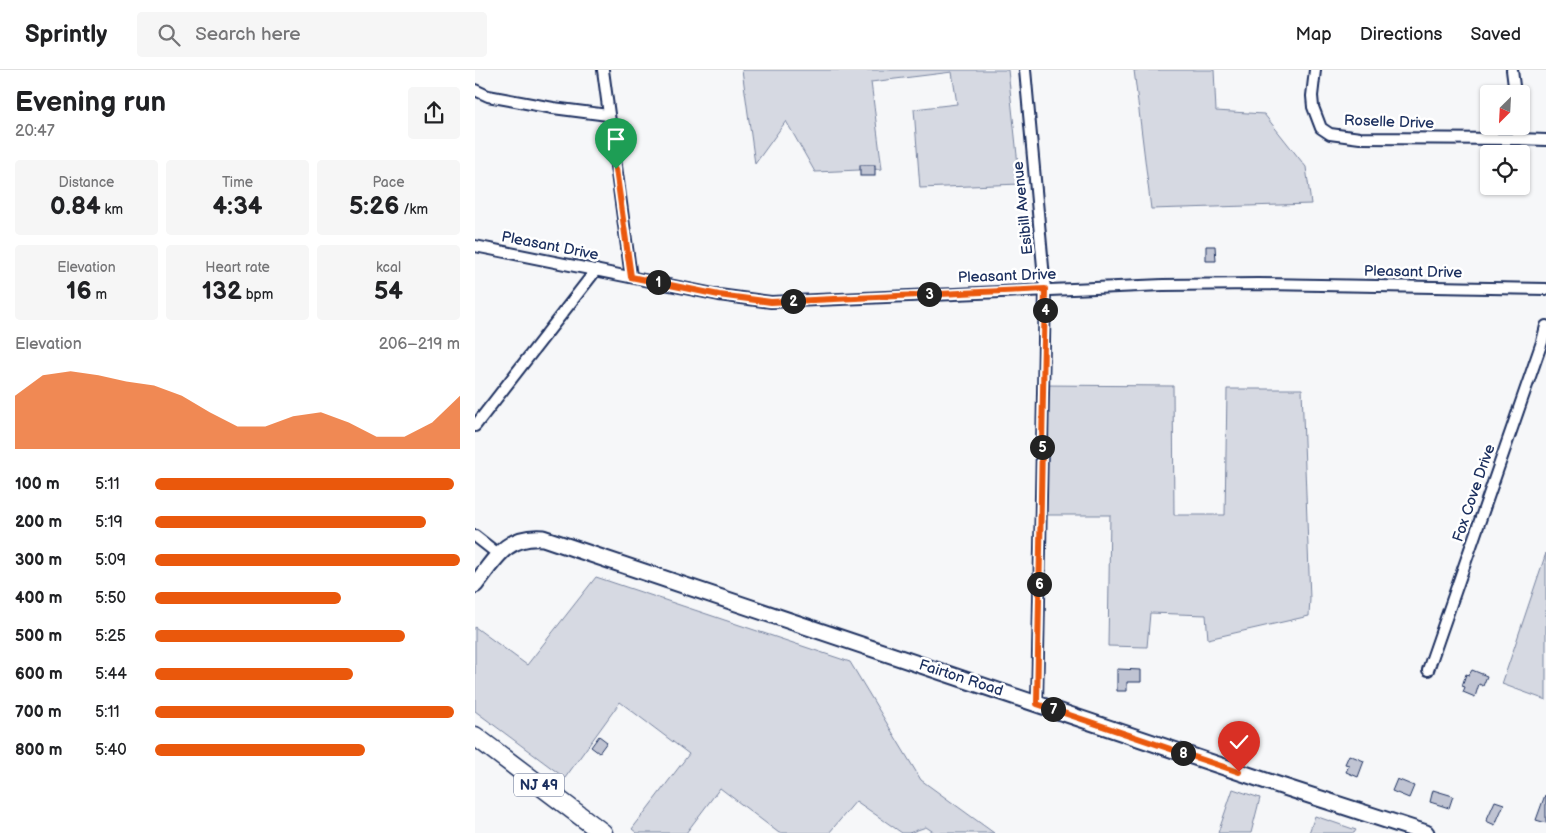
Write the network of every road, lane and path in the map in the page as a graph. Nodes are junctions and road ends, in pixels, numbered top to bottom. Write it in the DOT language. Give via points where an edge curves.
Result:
graph roads {
  1 [pos="603,70"];
  2 [pos="1025,70"];
  3 [pos="1315,70"];
  4 [pos="1512,70"];
  5 [pos="1514,85"];
  6 [pos="475,90"];
  7 [pos="608,114"];
  8 [pos="1519,135"];
  9 [pos="1519,139"];
  10 [pos="1546,140"];
  11 [pos="475,246"];
  12 [pos="595,270"];
  13 [pos="631,277"];
  14 [pos="1045,289"];
  15 [pos="1546,289"];
  16 [pos="1546,326"];
  17 [pos="475,426"];
  18 [pos="475,536"];
  19 [pos="498,554"];
  20 [pos="475,585"];
  21 [pos="1428,670"];
  22 [pos="1037,704"];
  23 [pos="475,736"];
  24 [pos="603,833"];
  25 [pos="1426,833"];
  1 -- 7 [label="street"];
  2 -- 14 [label="street, Esibill Avenue"];
  3 -- 9 [label="street, Roselle Drive" via="1313,107 1321,128 1330,134 1360,138"];
  4 -- 5 [label="street"];
  6 -- 7 [label="street" via="488,96 553,108"];
  7 -- 13 [label="street"];
  8 -- 9 [label="street"];
  9 -- 10 [label="street, Roselle Drive"];
  11 -- 12 [label="street, Pleasant Drive"];
  12 -- 13 [label="street, Pleasant Drive"];
  12 -- 17 [label="street"];
  13 -- 14 [label="street, Pleasant Drive" via="771,302"];
  14 -- 15 [label="street, Pleasant Drive" via="1248,284"];
  14 -- 22 [label="street, Esibill Avenue"];
  16 -- 21 [label="street, Fox Cove Drive"];
  18 -- 19 [label="street"];
  19 -- 20 [label="main road, Fairton Road"];
  19 -- 22 [label="main road, Fairton Road" via="519,540 543,538"];
  22 -- 25 [label="main road, Fairton Road"];
  23 -- 24 [label="highway, NJ 49"];
}
